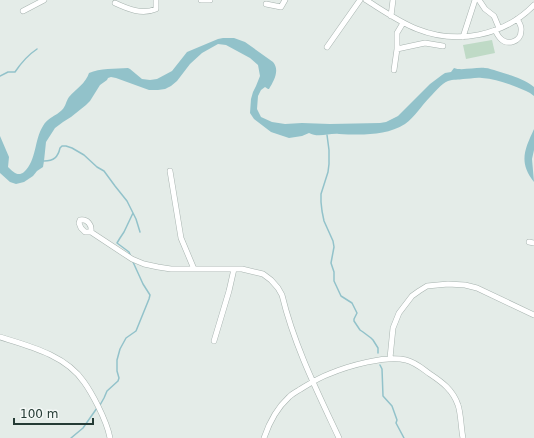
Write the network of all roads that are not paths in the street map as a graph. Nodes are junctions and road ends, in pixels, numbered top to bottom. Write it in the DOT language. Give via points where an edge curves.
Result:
graph roads {
  1 [pos="44,0"];
  2 [pos="156,0"];
  3 [pos="201,0"];
  4 [pos="210,0"];
  5 [pos="285,0"];
  6 [pos="360,0"];
  7 [pos="366,0"];
  8 [pos="392,0"];
  9 [pos="475,0"];
  10 [pos="479,0"];
  11 [pos="115,3"];
  12 [pos="266,4"];
  13 [pos="534,5"];
  14 [pos="23,11"];
  15 [pos="391,16"];
  16 [pos="517,19"];
  17 [pos="403,23"];
  18 [pos="497,29"];
  19 [pos="463,37"];
  20 [pos="443,46"];
  21 [pos="327,48"];
  22 [pos="397,49"];
  23 [pos="394,70"];
  24 [pos="170,171"];
  25 [pos="91,232"];
  26 [pos="194,269"];
  27 [pos="234,269"];
  28 [pos="534,315"];
  29 [pos="0,337"];
  30 [pos="214,341"];
  31 [pos="390,358"];
  32 [pos="313,381"];
  33 [pos="110,438"];
  34 [pos="264,438"];
  35 [pos="339,438"];
  36 [pos="463,438"];
  1 -- 14 [label="street"];
  2 -- 11 [label="street" via="156,9 138,12"];
  3 -- 4 [label="street"];
  5 -- 12 [label="street" via="281,7"];
  6 -- 21 [label="street"];
  7 -- 15 [label="street"];
  8 -- 15 [label="street"];
  9 -- 19 [label="street"];
  10 -- 18 [label="street" via="484,9 494,16"];
  13 -- 16 [label="street"];
  15 -- 17 [label="street"];
  16 -- 18 [label="street"];
  16 -- 18 [label="street" via="522,30 513,42 500,39"];
  17 -- 19 [label="street" via="446,37"];
  17 -- 22 [label="street" via="398,33"];
  18 -- 19 [label="street"];
  20 -- 22 [label="street" via="425,43"];
  22 -- 23 [label="street"];
  24 -- 26 [label="street" via="181,238"];
  25 -- 26 [label="street" via="144,264 171,269"];
  26 -- 27 [label="street"];
  27 -- 30 [label="street"];
  27 -- 32 [label="street" via="263,274 278,288"];
  28 -- 31 [label="street" via="477,288 448,284 427,286 412,296 399,313 393,328"];
  29 -- 33 [label="street" via="49,355 74,371 92,395 104,418"];
  31 -- 32 [label="street" via="341,369"];
  31 -- 36 [label="street" via="408,360 446,385 459,406"];
  32 -- 34 [label="street" via="289,396 274,414"];
  32 -- 35 [label="street"];
}
